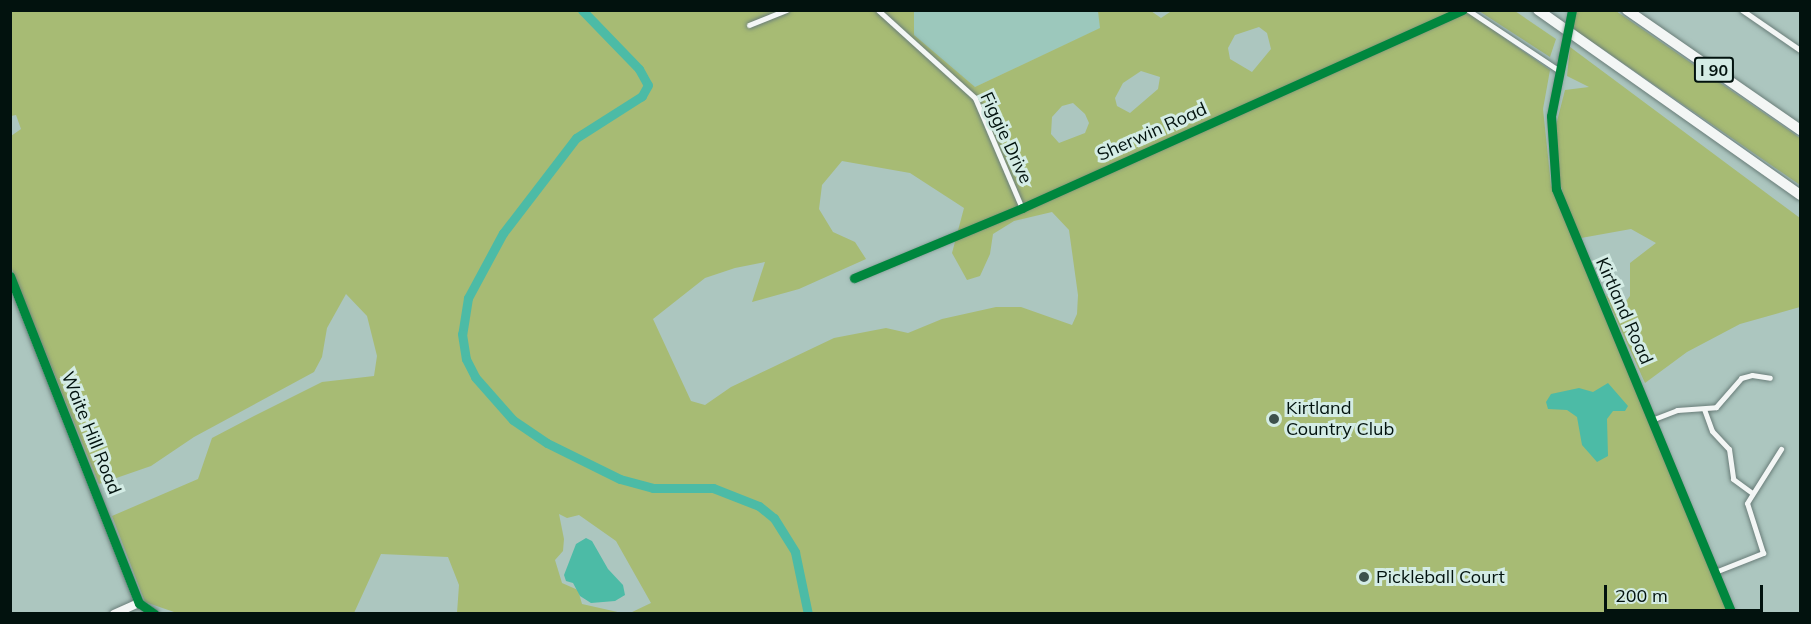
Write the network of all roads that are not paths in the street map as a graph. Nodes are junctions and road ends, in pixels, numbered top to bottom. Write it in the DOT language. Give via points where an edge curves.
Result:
graph roads {
  1 [pos="786,10"];
  2 [pos="878,10"];
  3 [pos="1463,10"];
  4 [pos="1468,10"];
  5 [pos="1538,10"];
  6 [pos="1572,10"];
  7 [pos="1627,10"];
  8 [pos="1742,10"];
  9 [pos="749,25"];
  10 [pos="1800,50"];
  11 [pos="1558,70"];
  12 [pos="1800,130"];
  13 [pos="1800,197"];
  14 [pos="1022,208"];
  15 [pos="10,276"];
  16 [pos="854,278"];
  17 [pos="1770,378"];
  18 [pos="1704,410"];
  19 [pos="1654,419"];
  20 [pos="1781,449"];
  21 [pos="1751,492"];
  22 [pos="1715,572"];
  23 [pos="139,603"];
  24 [pos="114,614"];
  25 [pos="155,614"];
  26 [pos="1732,614"];
  1 -- 9 [label="street"];
  2 -- 14 [label="street, Figgie Drive" via="975,98"];
  3 -- 14 [label="street, Sherwin Road"];
  4 -- 11 [label="street"];
  5 -- 13 [label="highway"];
  6 -- 11 [label="street, Kirtland Road, bridge"];
  7 -- 12 [label="highway, I 90"];
  8 -- 10 [label="street"];
  11 -- 19 [label="street, Kirtland Road" via="1551,116 1556,189"];
  14 -- 16 [label="street, Sherwin Road"];
  15 -- 23 [label="street, Waite Hill Road"];
  17 -- 18 [label="street" via="1740,378 1726,399"];
  18 -- 19 [label="street" via="1677,410"];
  18 -- 21 [label="street" via="1712,431 1729,448 1733,479"];
  19 -- 22 [label="street, Kirtland Road"];
  20 -- 21 [label="street"];
  21 -- 22 [label="street" via="1747,510 1763,554"];
  22 -- 26 [label="street, Kirtland Road"];
  23 -- 24 [label="street"];
  23 -- 25 [label="street"];
}
